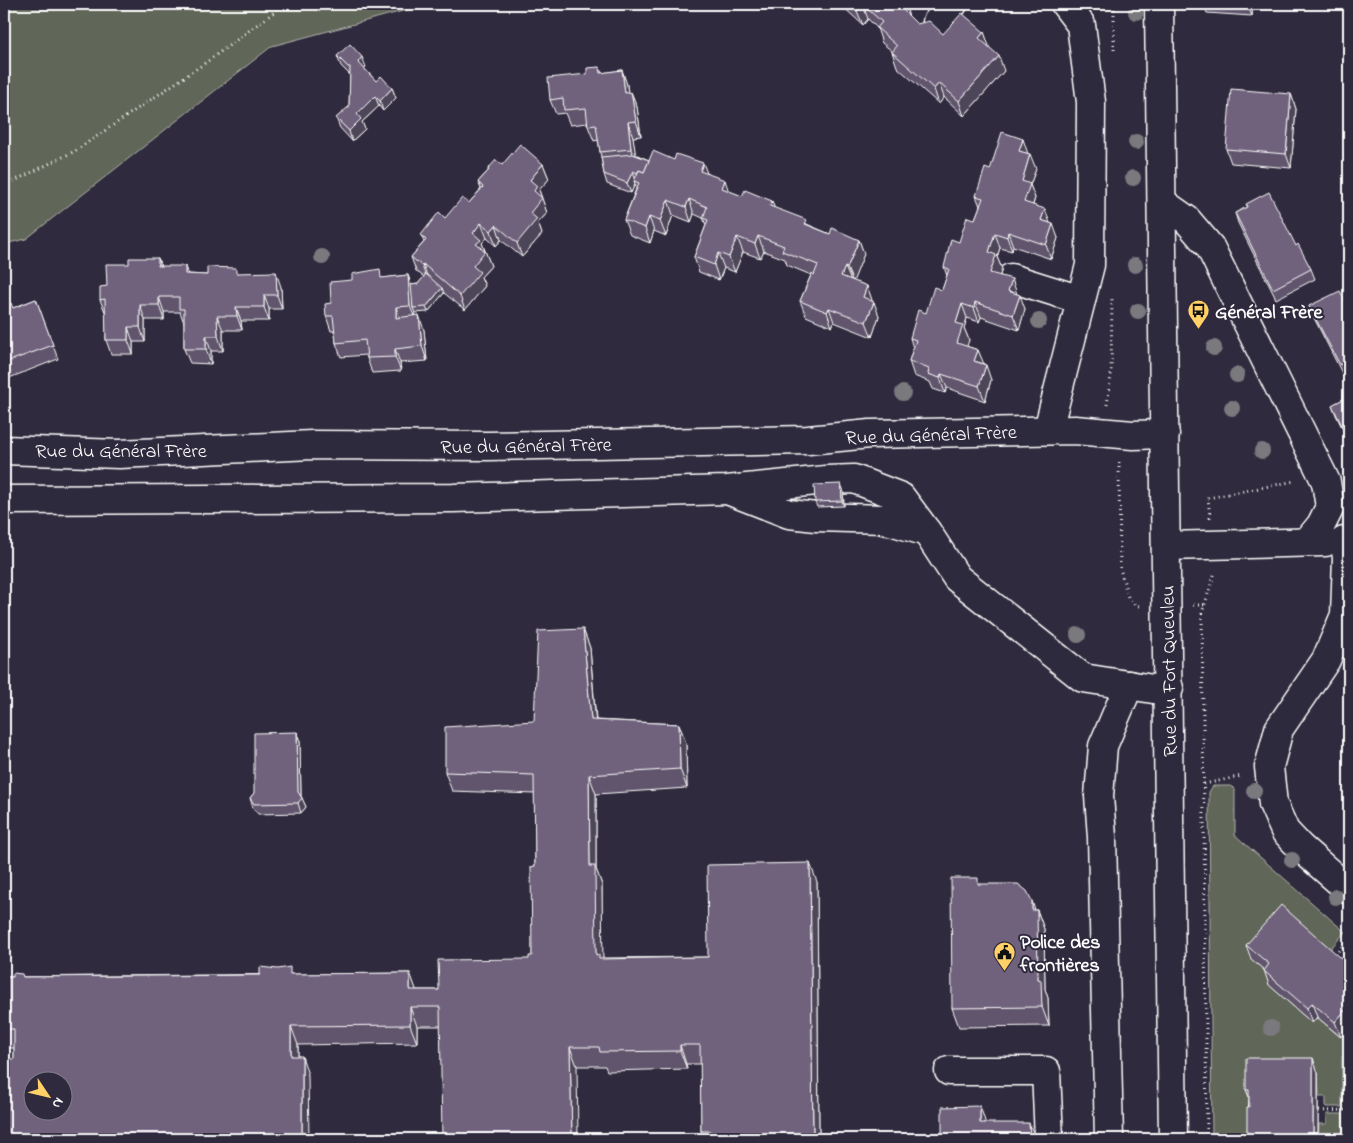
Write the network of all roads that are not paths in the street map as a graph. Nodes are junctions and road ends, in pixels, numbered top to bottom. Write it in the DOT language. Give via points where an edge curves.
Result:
graph roads {
  1 [pos="1065,4"];
  2 [pos="1159,4"];
  3 [pos="1163,203"];
  4 [pos="1011,278"];
  5 [pos="1082,300"];
  6 [pos="1048,430"];
  7 [pos="1166,434"];
  8 [pos="4,450"];
  9 [pos="727,490"];
  10 [pos="4,500"];
  11 [pos="927,532"];
  12 [pos="1346,541"];
  13 [pos="1307,542"];
  14 [pos="1166,546"];
  15 [pos="1129,685"];
  16 [pos="1169,688"];
  17 [pos="1349,890"];
  18 [pos="949,1071"];
  19 [pos="1049,1139"];
  20 [pos="1109,1139"];
  21 [pos="1173,1139"];
  1 -- 5 [label="street" via="1081,25 1090,102 1090,265"];
  2 -- 3 [label="street, Rue du Fort Queuleu"];
  3 -- 7 [label="street, Rue du Fort Queuleu"];
  3 -- 13 [label="street" via="1187,220 1210,247 1326,482 1330,507"];
  4 -- 5 [label="street"];
  5 -- 6 [label="street"];
  6 -- 7 [label="street, Rue du Général Frère"];
  6 -- 8 [label="street, Rue du Général Frère" via="870,434 798,440 488,446 312,445 119,454"];
  7 -- 14 [label="street, Rue du Fort Queuleu"];
  9 -- 10 [label="street" via="453,498"];
  9 -- 11 [label="street" via="789,514 816,518 884,519"];
  9 -- 11 [label="street" via="854,479 901,497"];
  11 -- 15 [label="street" via="957,578 1083,678"];
  12 -- 13 [label="street"];
  12 -- 17 [label="street" via="1345,615 1326,660 1279,728 1269,767 1273,804 1284,831"];
  13 -- 14 [label="street"];
  14 -- 16 [label="street, Rue du Fort Queuleu"];
  15 -- 16 [label="street"];
  15 -- 20 [label="street" via="1103,746 1099,796"];
  16 -- 21 [label="street, Rue du Fort Queuleu"];
  18 -- 19 [label="street" via="1046,1070"];
}
